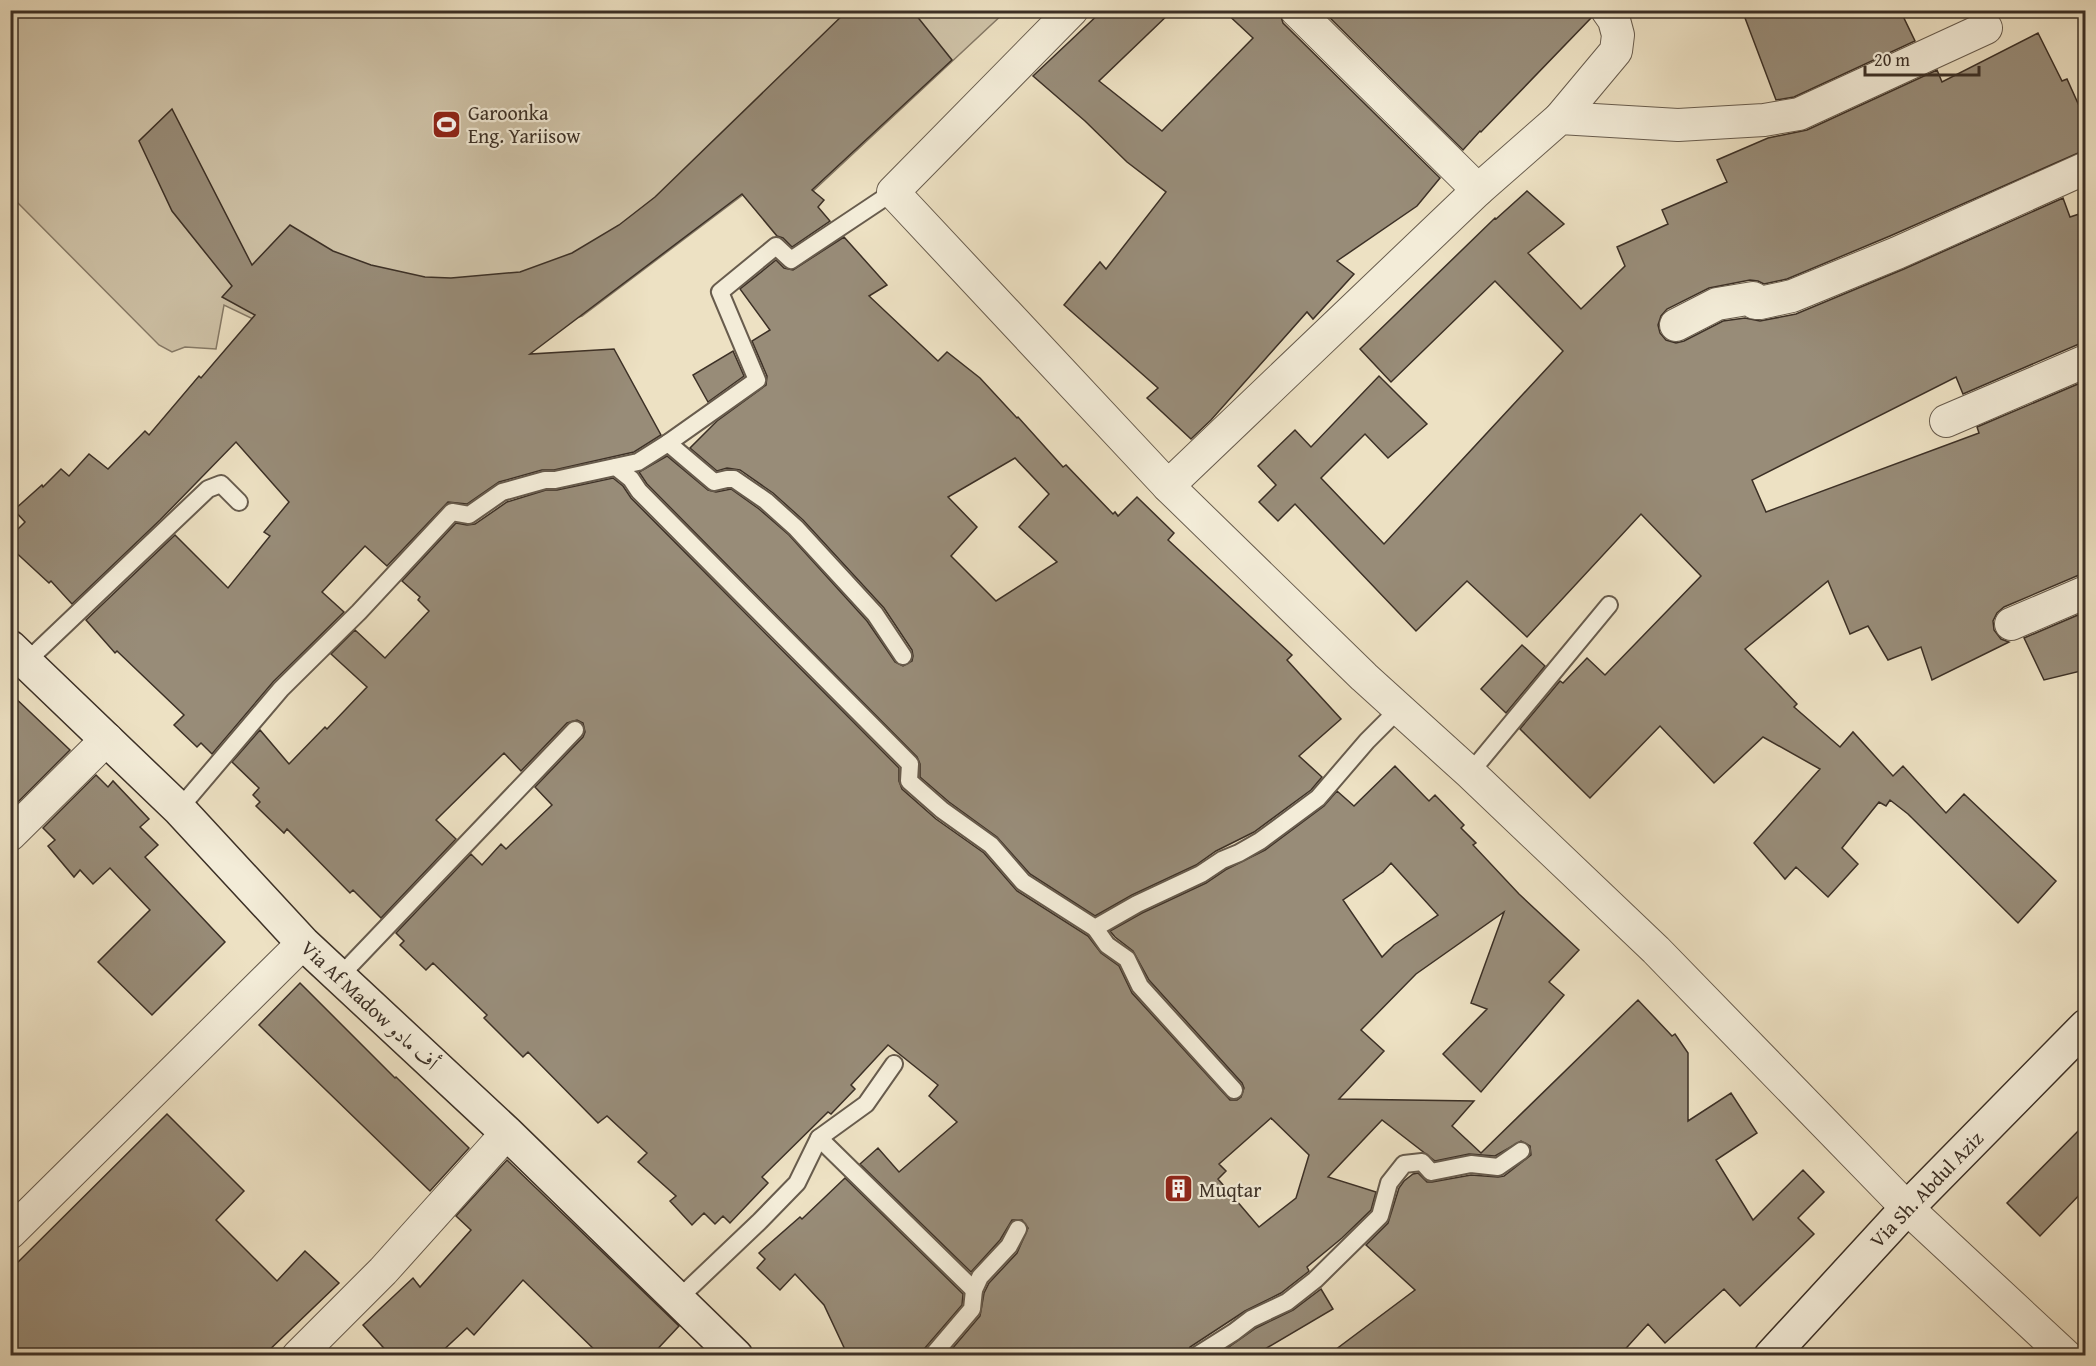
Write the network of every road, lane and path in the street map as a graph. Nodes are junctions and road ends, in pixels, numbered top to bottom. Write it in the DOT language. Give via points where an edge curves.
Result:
graph roads {
  1 [pos="1072,10"];
  2 [pos="1296,10"];
  3 [pos="1607,10"];
  4 [pos="1986,28"];
  5 [pos="1560,118"];
  6 [pos="2085,168"];
  7 [pos="1478,190"];
  8 [pos="893,192"];
  9 [pos="1677,325"];
  10 [pos="2085,361"];
  11 [pos="1946,421"];
  12 [pos="668,443"];
  13 [pos="616,467"];
  14 [pos="1168,486"];
  15 [pos="239,502"];
  16 [pos="2085,592"];
  17 [pos="1609,605"];
  18 [pos="2011,624"];
  19 [pos="18,655"];
  20 [pos="903,656"];
  21 [pos="1399,709"];
  22 [pos="575,730"];
  23 [pos="107,739"];
  24 [pos="1470,772"];
  25 [pos="179,808"];
  26 [pos="10,835"];
  27 [pos="1095,928"];
  28 [pos="303,943"];
  29 [pos="340,976"];
  30 [pos="2085,1026"];
  31 [pos="894,1064"];
  32 [pos="1234,1090"];
  33 [pos="507,1133"];
  34 [pos="819,1138"];
  35 [pos="1521,1151"];
  36 [pos="1906,1208"];
  37 [pos="1018,1229"];
  38 [pos="10,1233"];
  39 [pos="974,1290"];
  40 [pos="678,1299"];
  41 [pos="298,1356"];
  42 [pos="736,1356"];
  43 [pos="932,1356"];
  44 [pos="1196,1356"];
  45 [pos="1771,1356"];
  46 [pos="2066,1356"];
  1 -- 8 [label="street"];
  2 -- 7 [label="street"];
  3 -- 5 [label="street" via="1618,34 1616,51"];
  4 -- 5 [label="street" via="1799,114 1678,125"];
  5 -- 7 [label="street"];
  6 -- 9 [label="street" via="1792,296 1760,303 1753,298 1717,304"];
  7 -- 14 [label="street"];
  8 -- 12 [label="lane" via="791,260 776,246 720,292 757,380"];
  8 -- 14 [label="street"];
  10 -- 11 [label="street"];
  12 -- 13 [label="lane" via="638,462"];
  12 -- 20 [label="lane" via="714,482 734,479 781,515 868,607"];
  13 -- 25 [label="lane" via="502,492 469,514 452,512 282,689"];
  13 -- 27 [label="lane" via="910,764 909,781 991,845 1023,882"];
  14 -- 21 [label="street"];
  15 -- 19 [label="lane" via="221,484 208,489"];
  16 -- 18 [label="street"];
  17 -- 24 [label="lane"];
  19 -- 23 [label="street, Via Af Madow أف مادو"];
  21 -- 24 [label="street"];
  21 -- 27 [label="lane" via="1318,798 1260,841"];
  22 -- 29 [label="lane"];
  23 -- 25 [label="street, Via Af Madow أف مادو"];
  23 -- 26 [label="street"];
  24 -- 36 [label="street" via="1656,950"];
  25 -- 28 [label="street, Via Af Madow أف مادو"];
  27 -- 32 [label="lane" via="1107,945 1127,959 1140,986"];
  28 -- 29 [label="street, Via Af Madow أف مادو"];
  28 -- 38 [label="street"];
  29 -- 33 [label="street, Via Af Madow أف مادو"];
  30 -- 36 [label="street, Via Sh. Abdul Aziz"];
  31 -- 34 [label="lane" via="866,1104"];
  33 -- 40 [label="street, Via Af Madow أف مادو"];
  33 -- 41 [label="street" via="383,1271"];
  34 -- 39 [label="lane"];
  34 -- 40 [label="lane" via="798,1183"];
  35 -- 44 [label="lane" via="1498,1167 1472,1164 1431,1172 1422,1162 1404,1164 1389,1183 1380,1216 1315,1280 1287,1302 1251,1319"];
  36 -- 45 [label="street, Via Sh. Abdul Aziz"];
  36 -- 46 [label="street"];
  37 -- 39 [label="lane" via="1009,1246 980,1276"];
  39 -- 43 [label="lane" via="972,1309"];
  40 -- 42 [label="street, Via Af Madow أف مادو"];
}
